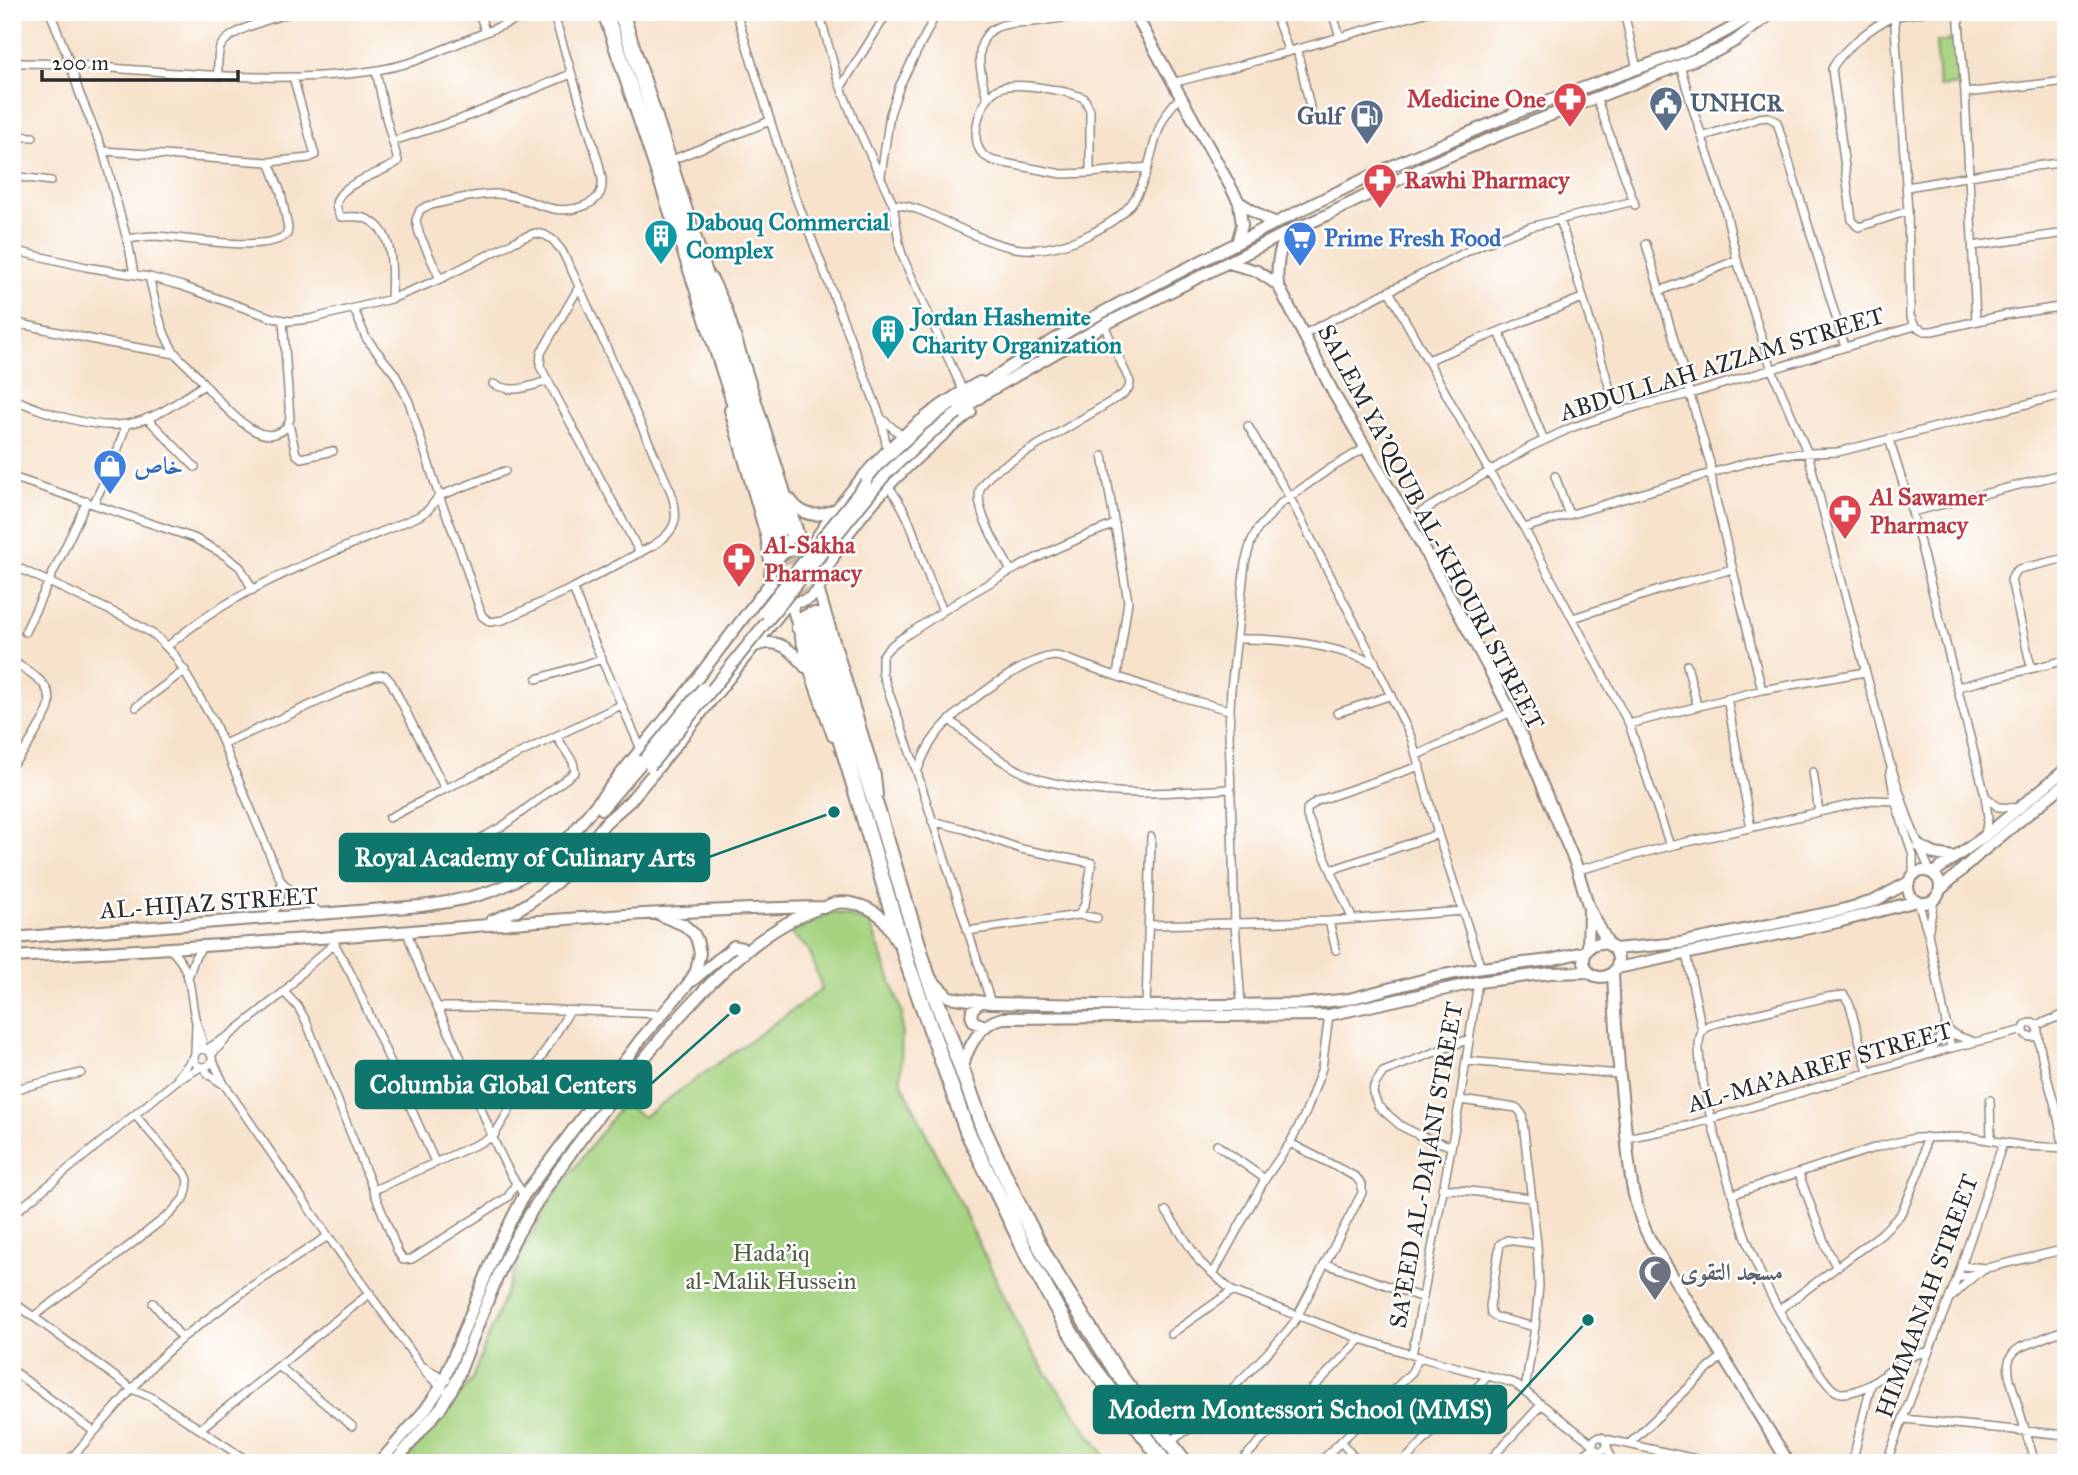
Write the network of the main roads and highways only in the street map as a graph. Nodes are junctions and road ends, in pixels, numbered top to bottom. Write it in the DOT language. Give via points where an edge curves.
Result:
graph roads {
  1 [pos="605,12"];
  2 [pos="623,15"];
  3 [pos="812,623"];
  4 [pos="873,821"];
  5 [pos="1165,1463"];
  6 [pos="1185,1463"];
  1 -- 2 [label="highway" via="781,530"];
  3 -- 4 [label="highway"];
  4 -- 5 [label="highway" via="908,965 984,1168 1087,1359"];
  4 -- 6 [label="highway" via="983,1128 1039,1246 1104,1352"];
}
